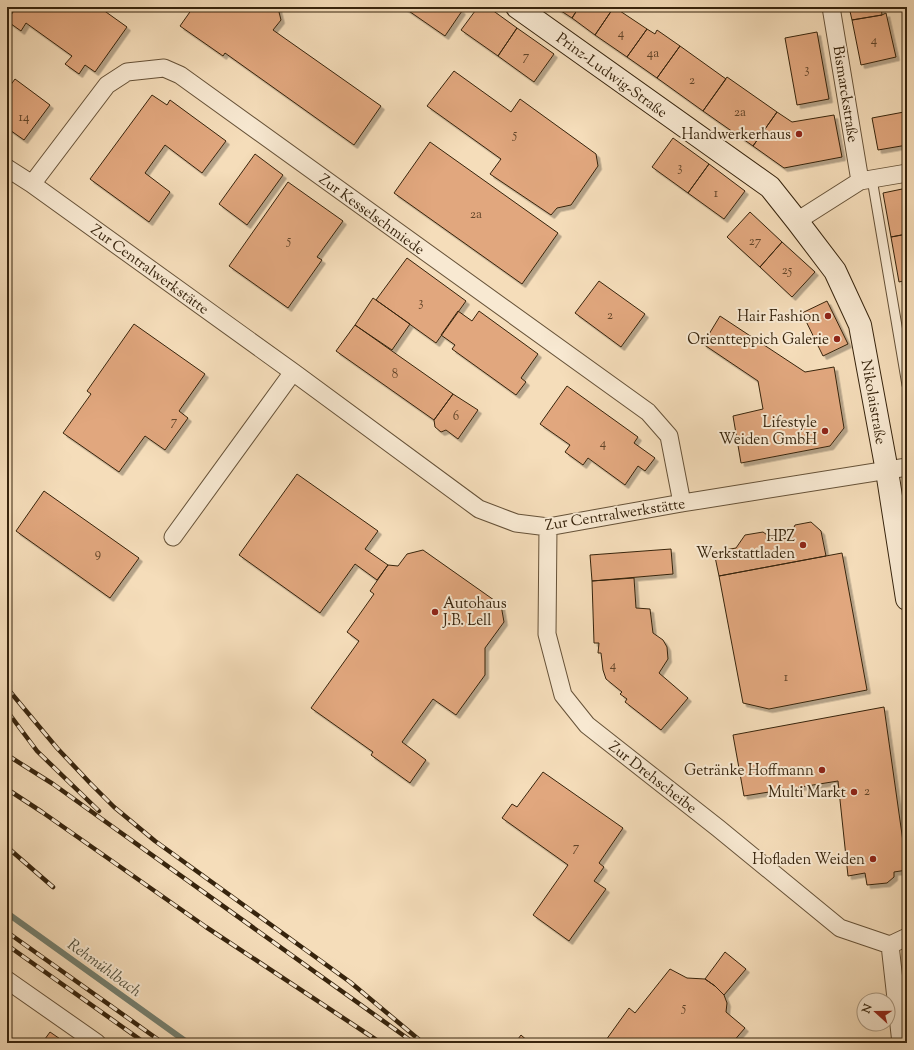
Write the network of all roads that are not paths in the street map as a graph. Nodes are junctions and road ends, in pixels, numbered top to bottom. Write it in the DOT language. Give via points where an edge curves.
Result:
graph roads {
  1 [pos="517,7"];
  2 [pos="831,7"];
  3 [pos="7,168"];
  4 [pos="907,172"];
  5 [pos="866,180"];
  6 [pos="32,184"];
  7 [pos="797,221"];
  8 [pos="293,372"];
  9 [pos="907,386"];
  10 [pos="897,469"];
  11 [pos="682,503"];
  12 [pos="548,527"];
  13 [pos="173,537"];
  14 [pos="907,599"];
  15 [pos="907,937"];
  16 [pos="890,945"];
  17 [pos="7,980"];
  18 [pos="96,1043"];
  19 [pos="901,1043"];
  1 -- 7 [label="main road, Prinz-Ludwig-Straße" via="770,187"];
  2 -- 5 [label="street, Bismarckstraße"];
  3 -- 6 [label="street, Zur Centralwerkstätte"];
  4 -- 5 [label="street"];
  5 -- 7 [label="street"];
  5 -- 9 [label="lane"];
  6 -- 8 [label="street, Zur Centralwerkstätte"];
  6 -- 11 [label="street, Zur Kesselschmiede" via="107,85 127,72 164,68 180,75 648,412 669,436"];
  7 -- 10 [label="main road, Nikolaistraße" via="835,271 860,325"];
  8 -- 12 [label="street, Zur Centralwerkstätte" via="479,509 516,524"];
  8 -- 13 [label="street"];
  10 -- 11 [label="street, Zur Centralwerkstätte"];
  10 -- 14 [label="main road, Nikolaistraße"];
  11 -- 12 [label="street, Zur Centralwerkstätte"];
  12 -- 16 [label="street, Zur Drehscheibe" via="547,634 563,695 587,725 840,928"];
  15 -- 16 [label="street"];
  16 -- 19 [label="street"];
  17 -- 18 [label="street"];
}
